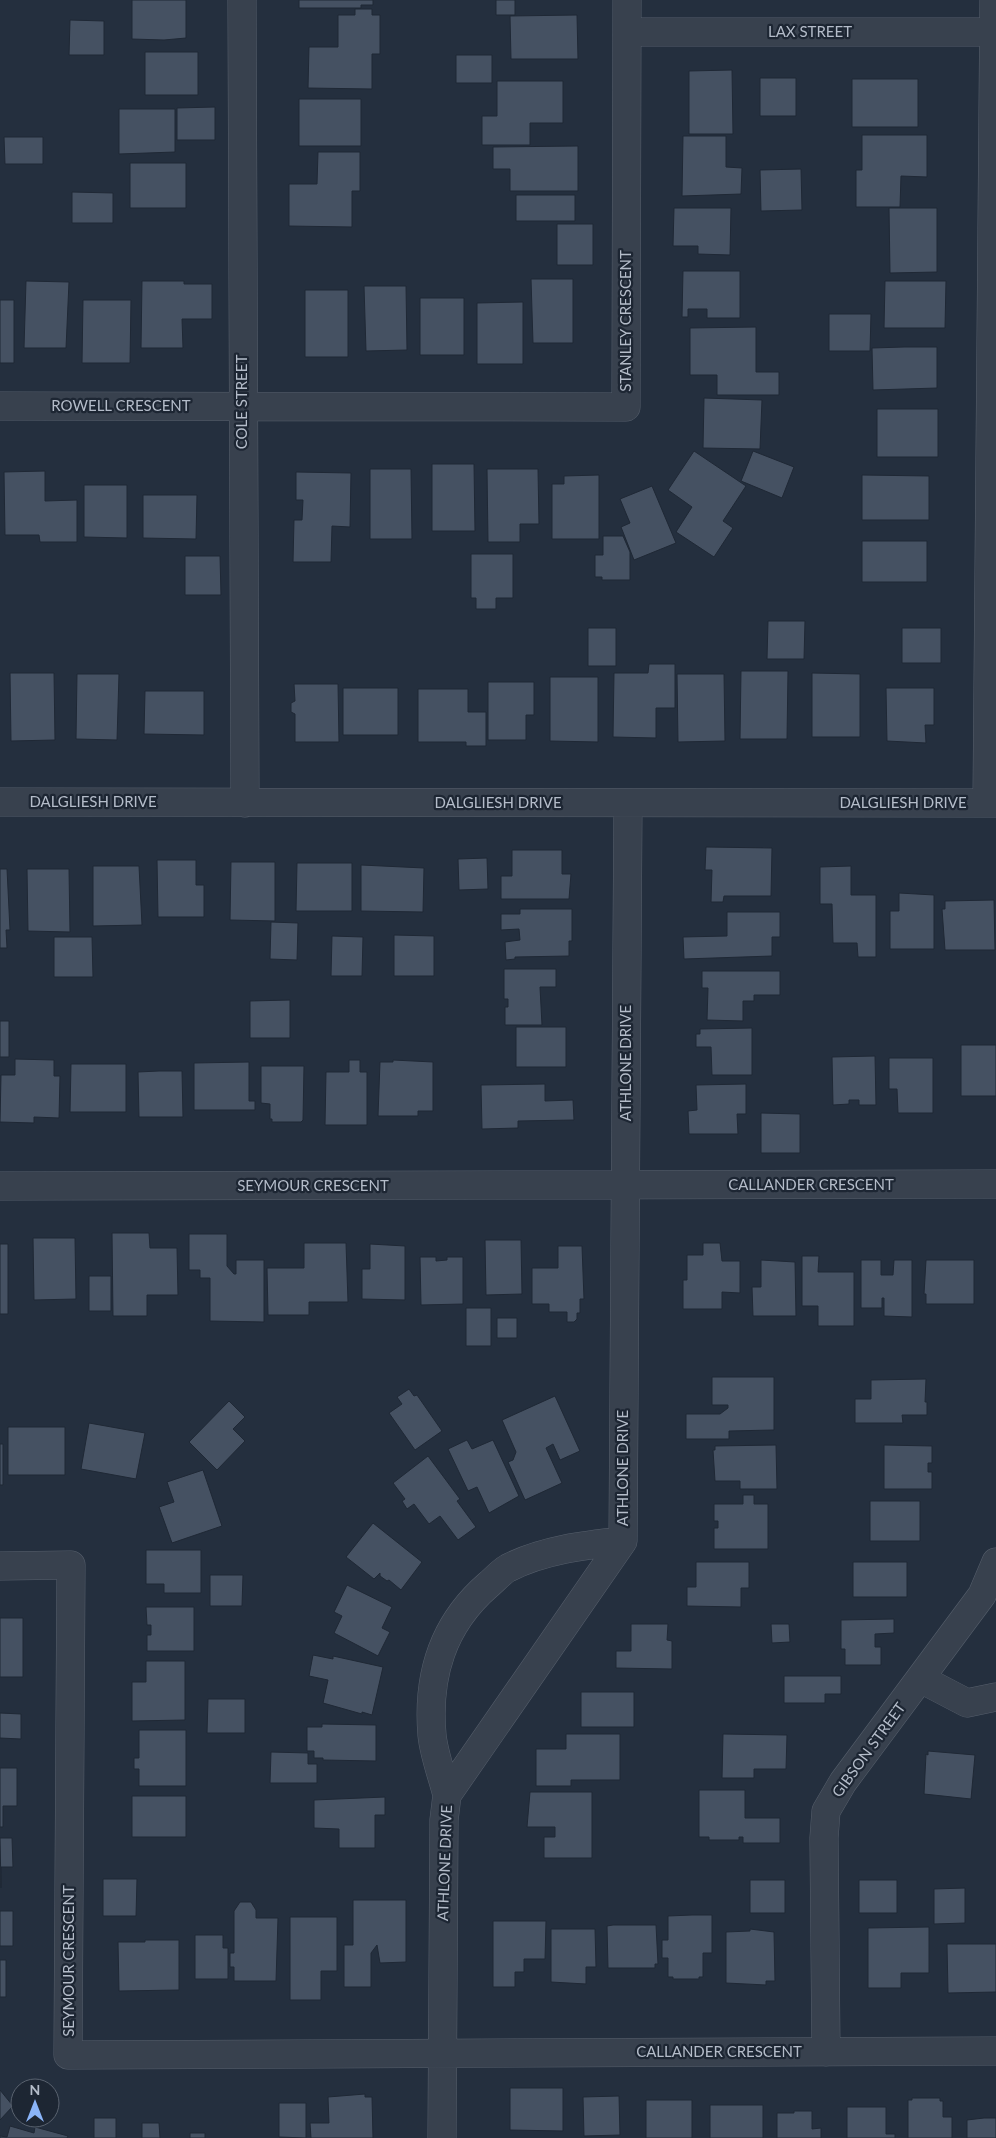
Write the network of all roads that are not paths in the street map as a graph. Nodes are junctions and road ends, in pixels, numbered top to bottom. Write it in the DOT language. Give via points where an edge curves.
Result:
graph roads {
  1 [pos="242,0"];
  2 [pos="627,0"];
  3 [pos="994,0"];
  4 [pos="627,32"];
  5 [pos="994,32"];
  6 [pos="0,406"];
  7 [pos="242,406"];
  8 [pos="0,802"];
  9 [pos="245,803"];
  10 [pos="628,803"];
  11 [pos="992,803"];
  12 [pos="996,1184"];
  13 [pos="626,1185"];
  14 [pos="0,1186"];
  15 [pos="622,1541"];
  16 [pos="996,1562"];
  17 [pos="0,1566"];
  18 [pos="989,1600"];
  19 [pos="921,1679"];
  20 [pos="996,1697"];
  21 [pos="447,1794"];
  22 [pos="996,2050"];
  23 [pos="442,2052"];
  24 [pos="826,2052"];
  25 [pos="442,2138"];
  1 -- 7 [label="street, COLE STREET"];
  2 -- 4 [label="street, STANLEY CRESCENT"];
  3 -- 5 [label="street"];
  4 -- 5 [label="street, LAX STREET"];
  4 -- 7 [label="street, STANLEY CRESCENT" via="626,407"];
  5 -- 11 [label="street"];
  6 -- 7 [label="street, ROWELL CRESCENT"];
  7 -- 9 [label="street, COLE STREET"];
  8 -- 9 [label="street, DALGLIESH DRIVE"];
  9 -- 10 [label="street, DALGLIESH DRIVE"];
  10 -- 11 [label="street, DALGLIESH DRIVE"];
  10 -- 13 [label="street, ATHLONE DRIVE"];
  12 -- 13 [label="street, CALLANDER CRESCENT"];
  13 -- 14 [label="street, SEYMOUR CRESCENT"];
  13 -- 15 [label="street, ATHLONE DRIVE"];
  15 -- 21 [label="street, ATHLONE DRIVE"];
  15 -- 21 [label="street" via="580,1546 507,1568 455,1621 440,1654 431,1691 432,1737"];
  16 -- 18 [label="street, GIBSON STREET"];
  17 -- 23 [label="street, SEYMOUR CRESCENT" via="71,1565 68,2054"];
  18 -- 19 [label="street, GIBSON STREET"];
  19 -- 20 [label="street" via="967,1703"];
  19 -- 24 [label="street, GIBSON STREET" via="843,1782 826,1811"];
  21 -- 23 [label="street, ATHLONE DRIVE"];
  22 -- 24 [label="street, CALLANDER CRESCENT"];
  23 -- 24 [label="street, CALLANDER CRESCENT"];
  23 -- 25 [label="street, ATHLONE DRIVE"];
}
